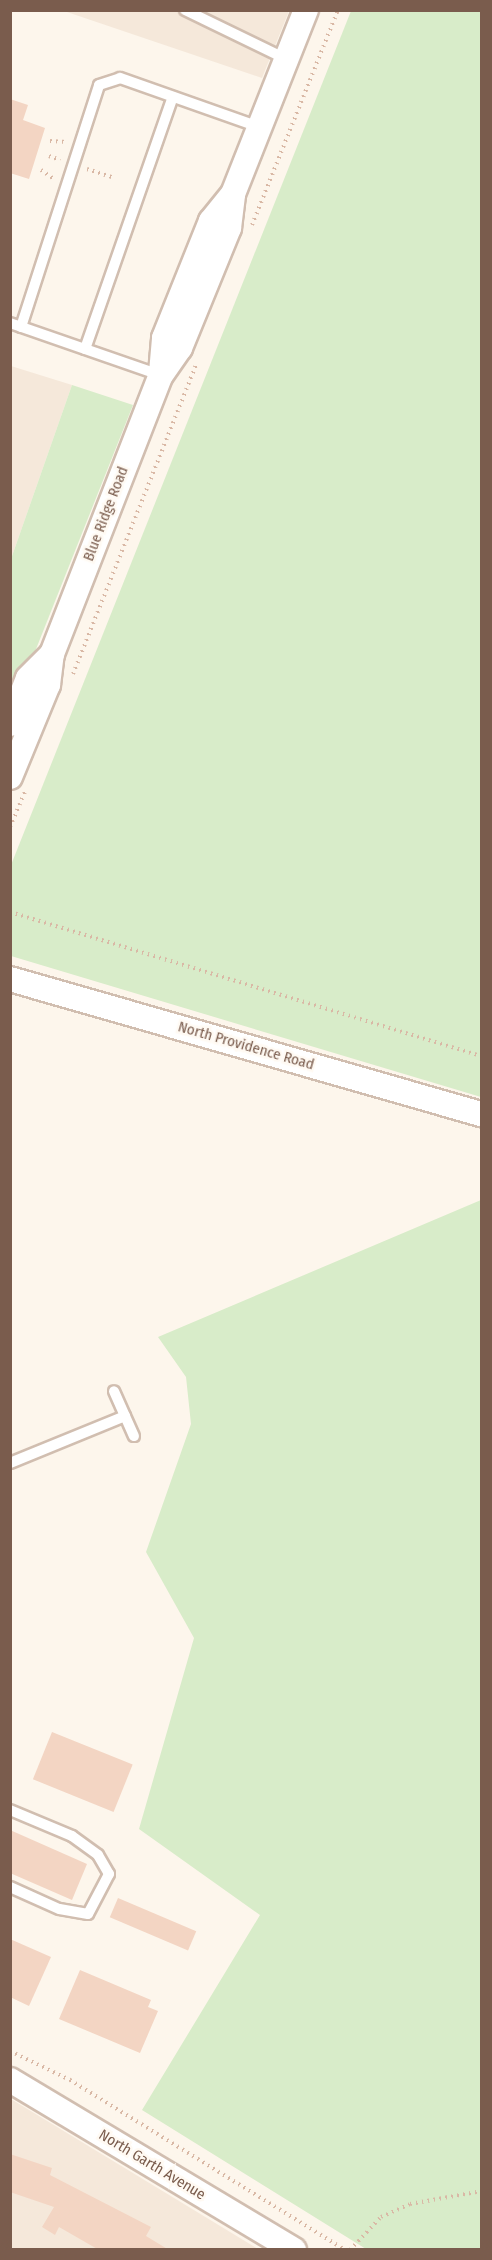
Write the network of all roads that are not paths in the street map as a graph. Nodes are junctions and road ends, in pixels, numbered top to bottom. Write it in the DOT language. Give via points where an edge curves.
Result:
graph roads {
  1 [pos="306,10"];
  2 [pos="193,12"];
  3 [pos="286,59"];
  4 [pos="173,97"];
  5 [pos="259,127"];
  6 [pos="16,325"];
  7 [pos="85,349"];
  8 [pos="161,375"];
  9 [pos="52,654"];
  10 [pos="10,724"];
  11 [pos="10,777"];
  12 [pos="10,979"];
  13 [pos="482,1114"];
  14 [pos="114,1391"];
  15 [pos="125,1416"];
  16 [pos="134,1436"];
  17 [pos="10,1463"];
  18 [pos="10,1810"];
  19 [pos="10,1887"];
  20 [pos="10,2080"];
  21 [pos="294,2250"];
  1 -- 3 [label="street, Blue Ridge Road"];
  2 -- 3 [label="lane"];
  3 -- 5 [label="street, Blue Ridge Road"];
  4 -- 5 [label="lane"];
  4 -- 6 [label="lane" via="120,78 99,85"];
  4 -- 7 [label="lane"];
  5 -- 8 [label="street, Blue Ridge Road" via="233,194 211,220 164,338"];
  6 -- 7 [label="lane"];
  7 -- 8 [label="lane"];
  8 -- 9 [label="street, Blue Ridge Road"];
  9 -- 10 [label="street, Blue Ridge Road" via="28,678"];
  9 -- 11 [label="street, Blue Ridge Road" via="48,685"];
  12 -- 13 [label="street, North Providence Road"];
  14 -- 15 [label="lane"];
  15 -- 16 [label="lane"];
  15 -- 17 [label="lane"];
  18 -- 19 [label="lane" via="72,1836 98,1855 109,1874 88,1914 59,1909"];
  20 -- 21 [label="street, North Garth Avenue"];
}
